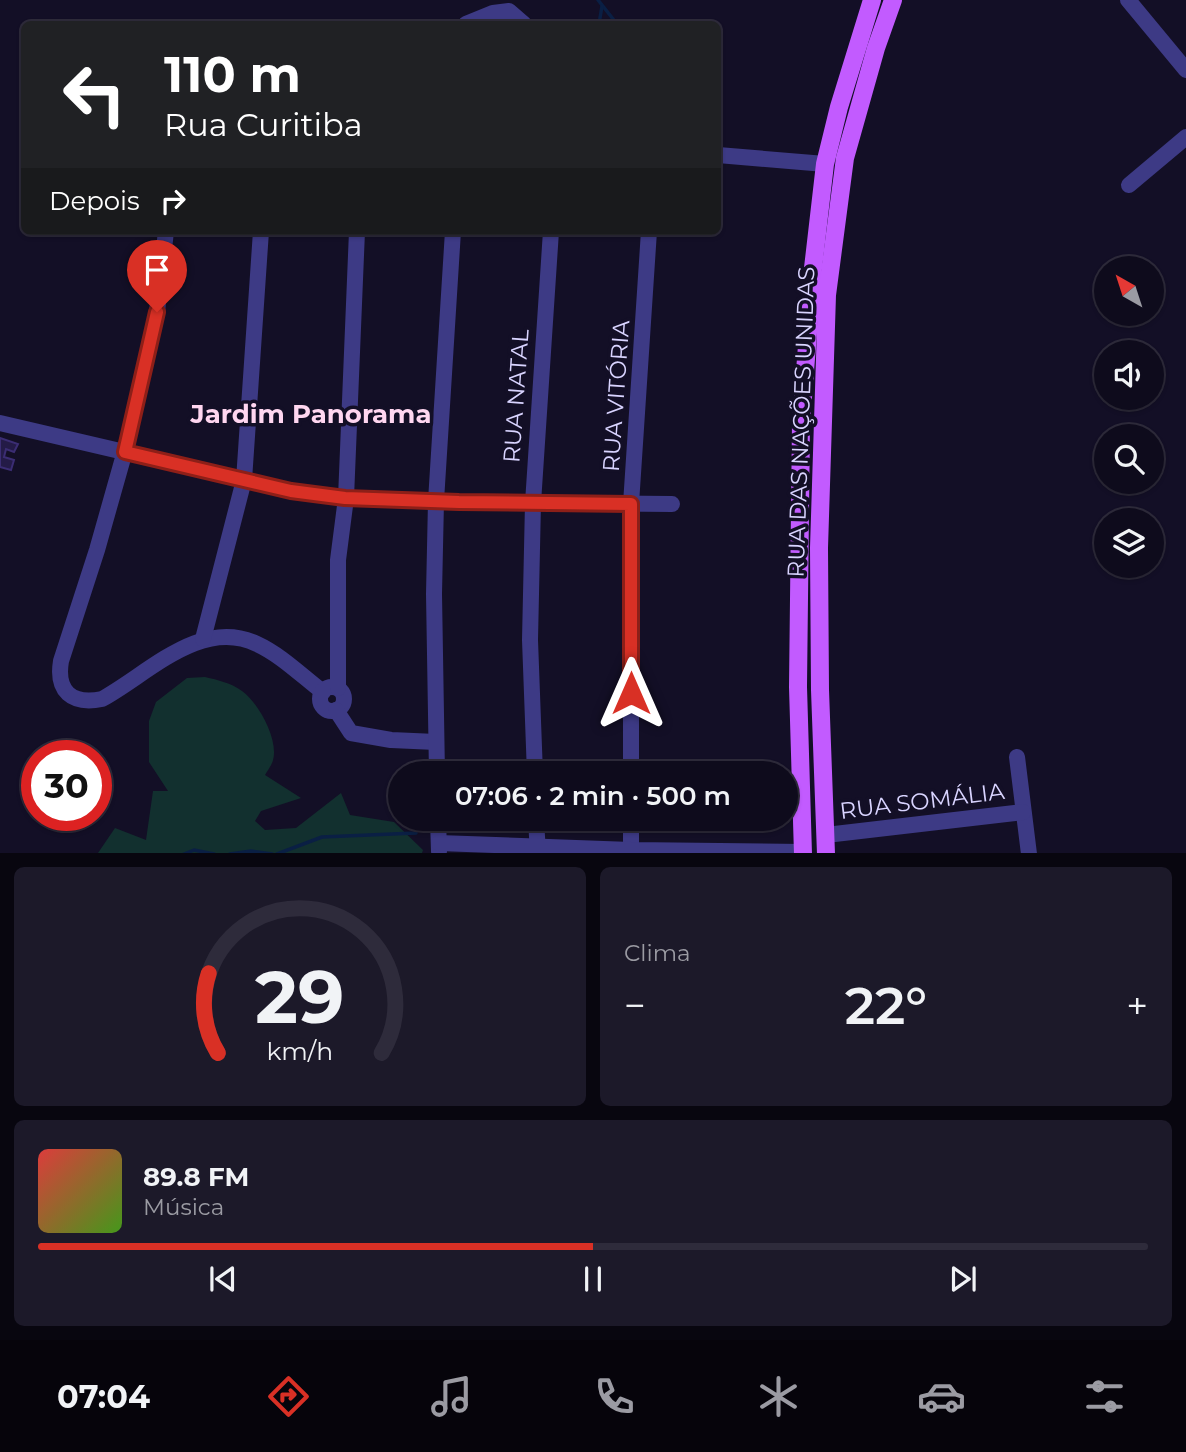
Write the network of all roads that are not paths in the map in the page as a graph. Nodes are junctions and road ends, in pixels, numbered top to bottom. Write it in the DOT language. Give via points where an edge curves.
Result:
graph roads {
  1 [pos="873,0"];
  2 [pos="892,0"];
  3 [pos="1128,0"];
  4 [pos="473,21"];
  5 [pos="521,21"];
  6 [pos="1186,70"];
  7 [pos="1186,137"];
  8 [pos="721,155"];
  9 [pos="825,164"];
  10 [pos="1129,185"];
  11 [pos="166,235"];
  12 [pos="261,235"];
  13 [pos="357,235"];
  14 [pos="453,235"];
  15 [pos="551,235"];
  16 [pos="649,235"];
  17 [pos="813,268"];
  18 [pos="827,295"];
  19 [pos="0,423"];
  20 [pos="125,452"];
  21 [pos="244,480"];
  22 [pos="345,498"];
  23 [pos="436,501"];
  24 [pos="533,503"];
  25 [pos="631,504"];
  26 [pos="672,504"];
  27 [pos="203,639"];
  28 [pos="798,687"];
  29 [pos="330,690"];
  30 [pos="820,690"];
  31 [pos="436,742"];
  32 [pos="1017,757"];
  33 [pos="436,761"];
  34 [pos="535,761"];
  35 [pos="631,761"];
  36 [pos="1023,812"];
  37 [pos="537,831"];
  38 [pos="631,831"];
  39 [pos="826,835"];
  40 [pos="439,848"];
  41 [pos="538,850"];
  42 [pos="631,852"];
  43 [pos="803,853"];
  44 [pos="826,853"];
  45 [pos="1030,853"];
  1 -- 9 [label="main road, RUA DAS NAÇÕES UNIDAS"];
  2 -- 18 [label="main road, RUA DAS NAÇÕES UNIDAS" via="845,158"];
  3 -- 6 [label="street"];
  4 -- 5 [label="street" via="509,11"];
  7 -- 10 [label="street"];
  8 -- 9 [label="street"];
  9 -- 17 [label="main road, RUA DAS NAÇÕES UNIDAS"];
  11 -- 20 [label="street" via="157,312"];
  12 -- 21 [label="street"];
  13 -- 22 [label="street"];
  14 -- 23 [label="street"];
  15 -- 24 [label="street, RUA NATAL"];
  16 -- 25 [label="street, RUA VITÓRIA"];
  17 -- 18 [label="main road" via="818,258 825,257"];
  17 -- 28 [label="main road, RUA DAS NAÇÕES UNIDAS" via="801,423"];
  18 -- 30 [label="main road, RUA DAS NAÇÕES UNIDAS" via="819,548"];
  19 -- 20 [label="street"];
  20 -- 21 [label="street"];
  20 -- 27 [label="street" via="61,661 61,687 74,698 102,699"];
  21 -- 22 [label="street"];
  21 -- 27 [label="street"];
  22 -- 23 [label="street"];
  22 -- 29 [label="street"];
  23 -- 24 [label="street"];
  23 -- 31 [label="street"];
  24 -- 25 [label="street"];
  24 -- 34 [label="street, RUA NATAL" via="530,640"];
  25 -- 26 [label="street"];
  25 -- 35 [label="street, RUA VITÓRIA"];
  27 -- 29 [label="street" via="226,636 256,643"];
  28 -- 30 [label="main road" via="806,692"];
  28 -- 43 [label="main road, RUA DAS NAÇÕES UNIDAS"];
  29 -- 31 [label="street" via="343,692 343,704 336,710 351,733"];
  30 -- 39 [label="main road, RUA DAS NAÇÕES UNIDAS"];
  31 -- 33 [label="street"];
  32 -- 36 [label="street"];
  36 -- 39 [label="street, RUA SOMÁLIA"];
  36 -- 45 [label="street"];
  37 -- 41 [label="street"];
  38 -- 42 [label="street"];
  39 -- 44 [label="main road, RUA DAS NAÇÕES UNIDAS"];
  40 -- 41 [label="street"];
  41 -- 42 [label="street"];
  42 -- 43 [label="street"];
}
